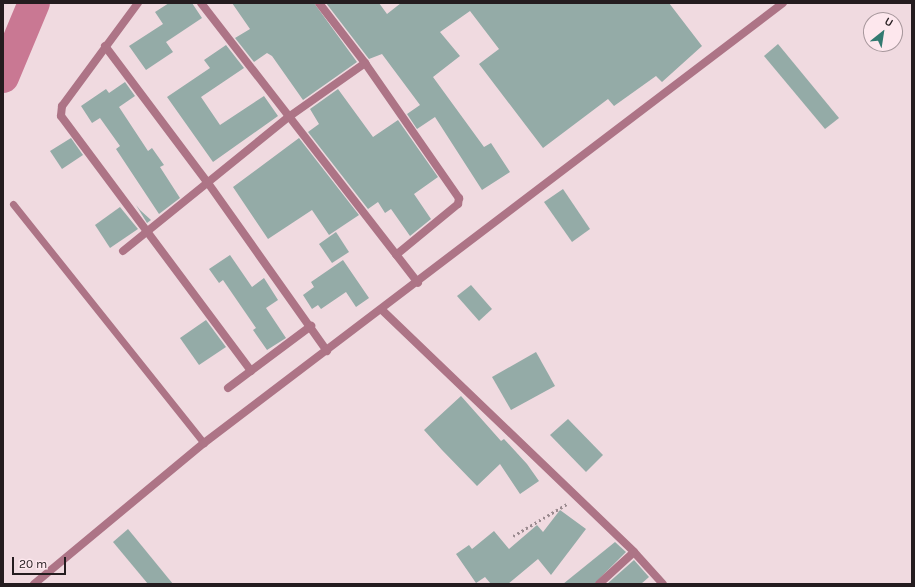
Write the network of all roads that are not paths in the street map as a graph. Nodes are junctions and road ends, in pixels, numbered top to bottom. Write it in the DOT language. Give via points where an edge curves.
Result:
graph roads {
  1 [pos="138,3"];
  2 [pos="201,3"];
  3 [pos="319,3"];
  4 [pos="783,3"];
  5 [pos="105,46"];
  6 [pos="365,63"];
  7 [pos="290,116"];
  8 [pos="208,183"];
  9 [pos="13,204"];
  10 [pos="149,231"];
  11 [pos="123,251"];
  12 [pos="396,255"];
  13 [pos="418,283"];
  14 [pos="382,310"];
  15 [pos="311,326"];
  16 [pos="327,351"];
  17 [pos="251,371"];
  18 [pos="228,388"];
  19 [pos="204,443"];
  20 [pos="634,552"];
  21 [pos="34,584"];
  22 [pos="599,584"];
  23 [pos="663,584"];
  1 -- 5 [label="street"];
  2 -- 7 [label="street"];
  3 -- 6 [label="street"];
  4 -- 13 [label="street"];
  5 -- 8 [label="street"];
  5 -- 10 [label="street" via="62,106 61,116"];
  6 -- 7 [label="street"];
  6 -- 12 [label="street" via="459,198 458,204"];
  7 -- 8 [label="street"];
  7 -- 12 [label="street"];
  8 -- 10 [label="street"];
  8 -- 15 [label="street"];
  9 -- 19 [label="lane"];
  10 -- 11 [label="street"];
  10 -- 17 [label="street"];
  12 -- 13 [label="street"];
  13 -- 14 [label="street"];
  14 -- 16 [label="street"];
  14 -- 20 [label="street"];
  15 -- 16 [label="street"];
  15 -- 17 [label="street"];
  16 -- 19 [label="street"];
  17 -- 18 [label="street"];
  19 -- 21 [label="street"];
  20 -- 22 [label="street"];
  20 -- 23 [label="street"];
}
